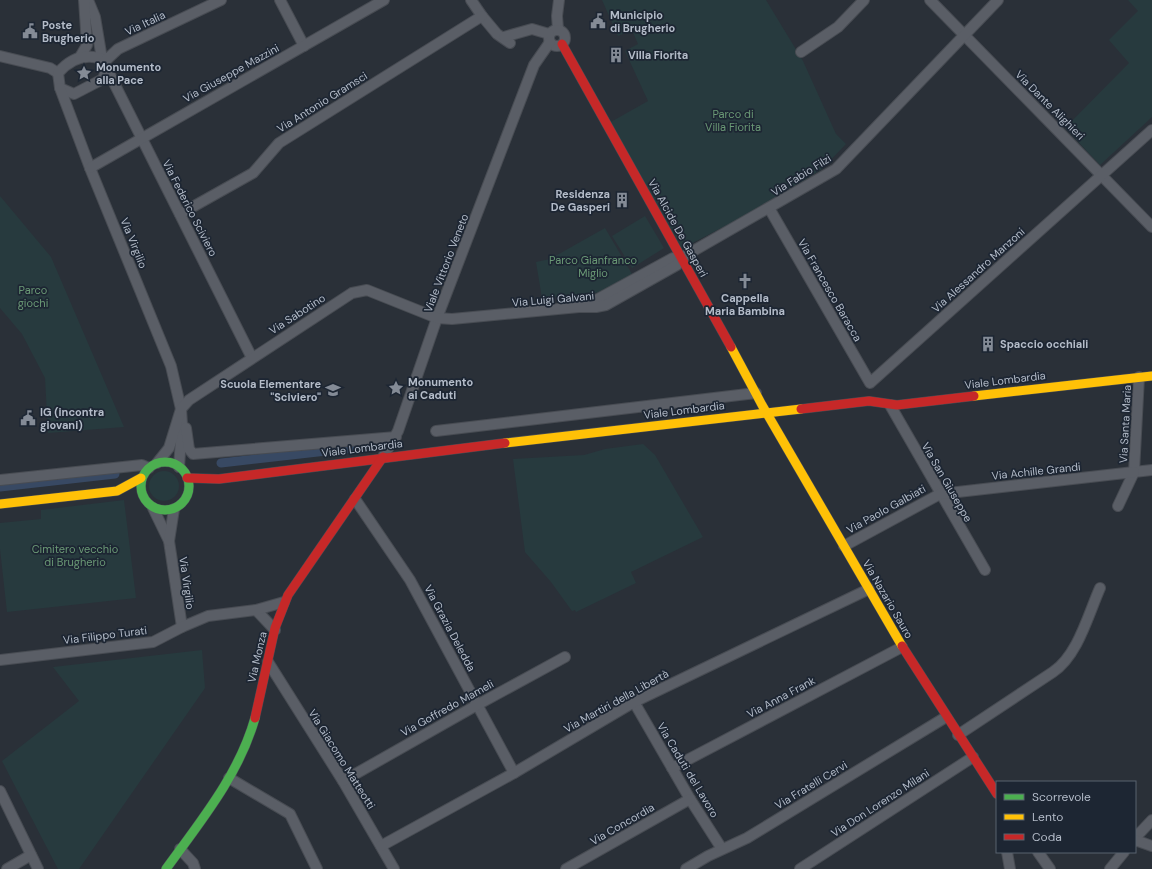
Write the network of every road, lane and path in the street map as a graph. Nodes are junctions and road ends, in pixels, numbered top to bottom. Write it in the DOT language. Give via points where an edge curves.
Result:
graph roads {
  1 [pos="84,0"];
  2 [pos="88,0"];
  3 [pos="280,0"];
  4 [pos="384,0"];
  5 [pos="471,0"];
  6 [pos="559,0"];
  7 [pos="864,0"];
  8 [pos="930,0"];
  9 [pos="998,0"];
  10 [pos="218,1"];
  11 [pos="482,16"];
  12 [pos="553,35"];
  13 [pos="964,35"];
  14 [pos="562,44"];
  15 [pos="304,46"];
  16 [pos="801,52"];
  17 [pos="5,57"];
  18 [pos="80,57"];
  19 [pos="104,63"];
  20 [pos="58,72"];
  21 [pos="60,88"];
  22 [pos="1152,130"];
  23 [pos="141,137"];
  24 [pos="90,168"];
  25 [pos="1102,175"];
  26 [pos="769,208"];
  27 [pos="180,214"];
  28 [pos="1152,227"];
  29 [pos="681,258"];
  30 [pos="437,318"];
  31 [pos="252,358"];
  32 [pos="1152,376"];
  33 [pos="1139,377"];
  34 [pos="870,383"];
  35 [pos="756,393"];
  36 [pos="890,405"];
  37 [pos="181,409"];
  38 [pos="766,412"];
  39 [pos="436,431"];
  40 [pos="396,437"];
  41 [pos="383,457"];
  42 [pos="153,466"];
  43 [pos="179,467"];
  44 [pos="1152,470"];
  45 [pos="1134,472"];
  46 [pos="141,478"];
  47 [pos="188,478"];
  48 [pos="219,478"];
  49 [pos="0,480"];
  50 [pos="118,490"];
  51 [pos="940,494"];
  52 [pos="187,496"];
  53 [pos="355,499"];
  54 [pos="144,500"];
  55 [pos="0,504"];
  56 [pos="1118,506"];
  57 [pos="153,508"];
  58 [pos="174,509"];
  59 [pos="169,541"];
  60 [pos="844,546"];
  61 [pos="985,570"];
  62 [pos="869,588"];
  63 [pos="1100,588"];
  64 [pos="284,602"];
  65 [pos="256,610"];
  66 [pos="182,627"];
  67 [pos="276,630"];
  68 [pos="902,647"];
  69 [pos="564,658"];
  70 [pos="0,660"];
  71 [pos="268,662"];
  72 [pos="634,702"];
  73 [pos="477,705"];
  74 [pos="946,717"];
  75 [pos="958,735"];
  76 [pos="973,758"];
  77 [pos="672,768"];
  78 [pos="514,773"];
  79 [pos="229,778"];
  80 [pos="343,781"];
  81 [pos="0,791"];
  82 [pos="996,793"];
  83 [pos="690,799"];
  84 [pos="1152,820"];
  85 [pos="1136,838"];
  86 [pos="1136,839"];
  87 [pos="381,846"];
  88 [pos="1152,846"];
  89 [pos="180,849"];
  90 [pos="722,849"];
  91 [pos="1007,853"];
  92 [pos="1039,853"];
  93 [pos="1123,853"];
  94 [pos="31,855"];
  95 [pos="6,869"];
  96 [pos="38,869"];
  97 [pos="166,869"];
  98 [pos="195,869"];
  99 [pos="317,869"];
  100 [pos="394,869"];
  101 [pos="566,869"];
  102 [pos="686,869"];
  103 [pos="800,869"];
  104 [pos="1010,869"];
  105 [pos="1050,869"];
  106 [pos="1110,869"];
  1 -- 18 [label="street" via="87,45"];
  2 -- 19 [label="street, Via Federico Sciviero" via="95,17"];
  3 -- 15 [label="street"];
  4 -- 15 [label="street, Via Giuseppe Mazzini"];
  5 -- 11 [label="street"];
  6 -- 12 [label="street"];
  7 -- 16 [label="street" via="838,27"];
  8 -- 13 [label="street, Via Dante Alighieri"];
  9 -- 13 [label="street, Via Fabio Filzi"];
  10 -- 19 [label="street, Via Italia" via="118,49"];
  11 -- 12 [label="street" via="497,34 507,40 532,29"];
  11 -- 27 [label="street, Via Antonio Gramsci" via="279,143 253,173"];
  12 -- 14 [label="street" via="554,45"];
  12 -- 14 [label="street" via="563,32 565,37"];
  12 -- 30 [label="street, Viale Vittorio Veneto" via="529,72"];
  13 -- 25 [label="street, Via Dante Alighieri"];
  13 -- 26 [label="street, Via Fabio Filzi" via="840,164"];
  14 -- 29 [label="street, Via Alcide De Gasperi"];
  15 -- 23 [label="street, Via Giuseppe Mazzini"];
  17 -- 20 [label="street"];
  18 -- 19 [label="street" via="91,55"];
  18 -- 20 [label="street"];
  19 -- 21 [label="street" via="103,79 74,94"];
  19 -- 23 [label="street, Via Federico Sciviero"];
  20 -- 21 [label="street"];
  21 -- 24 [label="street, Via Virgilio"];
  22 -- 25 [label="street, Via Alessandro Manzoni"];
  23 -- 24 [label="street, Via Giuseppe Mazzini"];
  23 -- 27 [label="street, Via Federico Sciviero"];
  24 -- 37 [label="street, Via Virgilio" via="171,366"];
  25 -- 28 [label="street, Via Dante Alighieri"];
  25 -- 34 [label="street, Via Alessandro Manzoni"];
  26 -- 29 [label="street, Via Fabio Filzi"];
  26 -- 34 [label="street, Via Francesco Baracca"];
  27 -- 31 [label="street, Via Federico Sciviero"];
  29 -- 30 [label="street, Via Luigi Galvani" via="677,265 611,303 596,307 460,319"];
  29 -- 35 [label="street, Via Alcide De Gasperi"];
  30 -- 31 [label="street, Via Sabotino" via="367,290 352,293"];
  30 -- 40 [label="street, Viale Vittorio Veneto"];
  31 -- 37 [label="street, Via Sabotino" via="189,400"];
  32 -- 33 [label="street, Viale Lombardia"];
  33 -- 36 [label="street, Viale Lombardia"];
  33 -- 45 [label="street, Via Santa Maria"];
  35 -- 38 [label="street, Via Alcide De Gasperi"];
  35 -- 39 [label="street, Viale Lombardia"];
  36 -- 38 [label="street, Viale Lombardia" via="876,400"];
  36 -- 51 [label="street, Via San Giuseppe"];
  37 -- 40 [label="street, Viale Lombardia" via="189,449 194,454"];
  37 -- 42 [label="street, Via Virgilio" via="170,448"];
  37 -- 43 [label="street, Via Virgilio"];
  38 -- 41 [label="street, Viale Lombardia"];
  38 -- 60 [label="street, Via Nazario Sauro"];
  40 -- 41 [label="street, Viale Vittorio Veneto"];
  41 -- 48 [label="street, Viale Lombardia"];
  41 -- 53 [label="street, Via Monza"];
  42 -- 43 [label="street" via="172,463"];
  42 -- 46 [label="street"];
  42 -- 49 [label="street"];
  43 -- 47 [label="street"];
  44 -- 45 [label="street, Via Santa Maria"];
  45 -- 51 [label="street, Via Achille Grandi"];
  45 -- 56 [label="street, Via Santa Maria"];
  46 -- 50 [label="street"];
  46 -- 54 [label="street"];
  47 -- 48 [label="street, Viale Lombardia"];
  47 -- 52 [label="street"];
  48 -- 52 [label="street, Viale Lombardia"];
  50 -- 54 [label="street"];
  50 -- 55 [label="street"];
  51 -- 60 [label="street, Via Paolo Galbiati"];
  51 -- 61 [label="street, Via San Giuseppe"];
  52 -- 58 [label="street" via="184,502"];
  53 -- 64 [label="street, Via Monza"];
  53 -- 73 [label="street, Via Grazia Deledda" via="410,580"];
  54 -- 57 [label="street"];
  57 -- 58 [label="street" via="164,511"];
  57 -- 59 [label="street, Via Virgilio"];
  58 -- 59 [label="street, Via Virgilio"];
  59 -- 66 [label="street, Via Virgilio"];
  60 -- 62 [label="street, Via Nazario Sauro"];
  62 -- 68 [label="street, Via Nazario Sauro"];
  62 -- 72 [label="street, Via Martiri della Libertà"];
  63 -- 75 [label="street" via="1066,661"];
  64 -- 65 [label="street, Via Filippo Turati"];
  64 -- 67 [label="street, Via Monza"];
  65 -- 66 [label="street, Via Filippo Turati" via="208,616"];
  65 -- 67 [label="street"];
  66 -- 70 [label="street, Via Filippo Turati" via="153,642"];
  67 -- 71 [label="street, Via Monza"];
  68 -- 74 [label="street, Via Nazario Sauro"];
  68 -- 77 [label="street, Via Anna Frank"];
  69 -- 73 [label="street, Via Goffredo Mameli"];
  71 -- 79 [label="street, Via Monza" via="251,732"];
  71 -- 80 [label="street, Via Giacomo Matteotti"];
  72 -- 77 [label="street, Via Caduti del Lavoro"];
  72 -- 78 [label="street, Via Martiri della Libertà"];
  73 -- 78 [label="street, Via Grazia Deledda"];
  73 -- 80 [label="street, Via Goffredo Mameli"];
  74 -- 75 [label="street, Via Nazario Sauro"];
  74 -- 90 [label="street, Via Fratelli Cervi" via="747,838"];
  75 -- 76 [label="street, Via Nazario Sauro"];
  76 -- 82 [label="street, Via Nazario Sauro"];
  76 -- 103 [label="street, Via Don Lorenzo Milani"];
  77 -- 83 [label="street, Via Caduti del Lavoro"];
  78 -- 87 [label="street, Via Martiri della Libertà"];
  79 -- 89 [label="street, Via Monza"];
  79 -- 99 [label="street" via="290,814"];
  80 -- 87 [label="street, Via Giacomo Matteotti"];
  81 -- 94 [label="street"];
  83 -- 90 [label="street, Via Caduti del Lavoro"];
  83 -- 101 [label="street, Via Concordia"];
  84 -- 85 [label="street"];
  86 -- 88 [label="street"];
  87 -- 100 [label="street, Via Giacomo Matteotti"];
  89 -- 97 [label="street, Via Monza"];
  89 -- 98 [label="street"];
  90 -- 102 [label="street, Via Fratelli Cervi"];
  91 -- 104 [label="street"];
  92 -- 105 [label="street"];
  93 -- 106 [label="street"];
  94 -- 95 [label="street"];
  94 -- 96 [label="street"];
}
